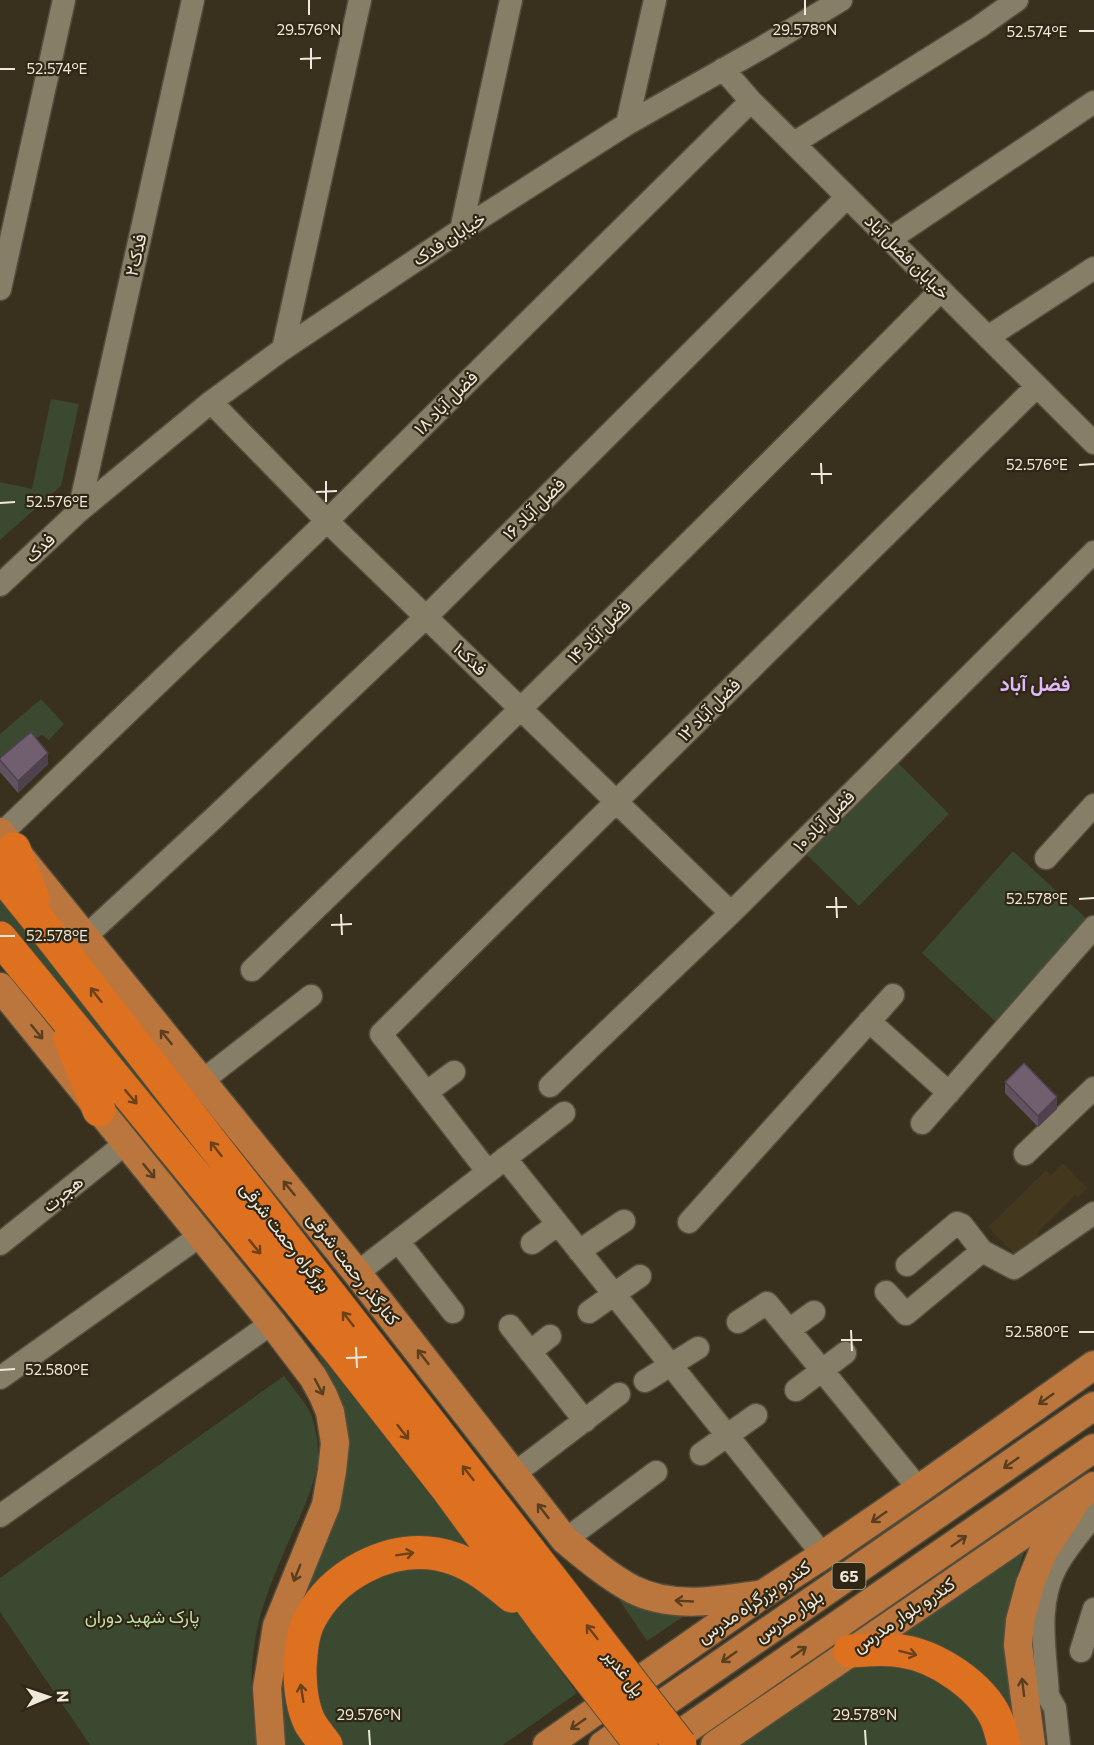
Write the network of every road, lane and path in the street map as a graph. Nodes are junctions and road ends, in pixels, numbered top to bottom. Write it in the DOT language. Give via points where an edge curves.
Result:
graph roads {
  1 [pos="64,0"];
  2 [pos="193,0"];
  3 [pos="360,0"];
  4 [pos="511,0"];
  5 [pos="655,0"];
  6 [pos="841,0"];
  7 [pos="1017,0"];
  8 [pos="808,10"];
  9 [pos="723,69"];
  10 [pos="751,101"];
  11 [pos="1094,102"];
  12 [pos="627,124"];
  13 [pos="794,143"];
  14 [pos="847,197"];
  15 [pos="461,230"];
  16 [pos="890,239"];
  17 [pos="1094,268"];
  18 [pos="0,289"];
  19 [pos="941,290"];
  20 [pos="988,337"];
  21 [pos="283,349"];
  22 [pos="1037,386"];
  23 [pos="211,402"];
  24 [pos="1094,443"];
  25 [pos="80,511"];
  26 [pos="327,521"];
  27 [pos="1094,552"];
  28 [pos="0,585"];
  29 [pos="426,617"];
  30 [pos="522,709"];
  31 [pos="616,801"];
  32 [pos="1094,805"];
  33 [pos="4,847"];
  34 [pos="1046,858"];
  35 [pos="731,913"];
  36 [pos="1094,927"];
  37 [pos="85,937"];
  38 [pos="0,938"];
  39 [pos="252,970"];
  40 [pos="0,987"];
  41 [pos="892,995"];
  42 [pos="311,996"];
  43 [pos="58,1009"];
  44 [pos="869,1021"];
  45 [pos="454,1072"];
  46 [pos="202,1081"];
  47 [pos="550,1086"];
  48 [pos="1094,1088"];
  49 [pos="427,1092"];
  50 [pos="949,1093"];
  51 [pos="99,1110"];
  52 [pos="564,1113"];
  53 [pos="922,1123"];
  54 [pos="126,1143"];
  55 [pos="1025,1154"];
  56 [pos="497,1165"];
  57 [pos="1094,1213"];
  58 [pos="624,1221"];
  59 [pos="689,1222"];
  60 [pos="558,1224"];
  61 [pos="201,1235"];
  62 [pos="398,1241"];
  63 [pos="532,1243"];
  64 [pos="0,1244"];
  65 [pos="579,1251"];
  66 [pos="982,1251"];
  67 [pos="907,1265"];
  68 [pos="357,1273"];
  69 [pos="640,1276"];
  70 [pos="885,1292"];
  71 [pos="614,1294"];
  72 [pos="453,1312"];
  73 [pos="589,1312"];
  74 [pos="814,1312"];
  75 [pos="738,1322"];
  76 [pos="272,1323"];
  77 [pos="510,1326"];
  78 [pos="789,1330"];
  79 [pos="550,1336"];
  80 [pos="698,1348"];
  81 [pos="530,1352"];
  82 [pos="846,1353"];
  83 [pos="670,1365"];
  84 [pos="1094,1365"];
  85 [pos="822,1370"];
  86 [pos="0,1378"];
  87 [pos="645,1381"];
  88 [pos="796,1390"];
  89 [pos="620,1394"];
  90 [pos="1094,1405"];
  91 [pos="756,1415"];
  92 [pos="585,1420"];
  93 [pos="727,1436"];
  94 [pos="1094,1448"];
  95 [pos="701,1454"];
  96 [pos="961,1459"];
  97 [pos="656,1472"];
  98 [pos="514,1474"];
  99 [pos="919,1489"];
  100 [pos="1090,1498"];
  101 [pos="0,1516"];
  102 [pos="1094,1536"];
  103 [pos="565,1540"];
  104 [pos="823,1555"];
  105 [pos="763,1594"];
  106 [pos="1094,1609"];
  107 [pos="557,1612"];
  108 [pos="850,1651"];
  109 [pos="1081,1651"];
  110 [pos="1054,1708"];
  111 [pos="271,1745"];
  112 [pos="326,1745"];
  113 [pos="547,1745"];
  114 [pos="603,1745"];
  115 [pos="641,1745"];
  116 [pos="664,1745"];
  117 [pos="680,1745"];
  118 [pos="715,1745"];
  119 [pos="1004,1745"];
  120 [pos="1031,1745"];
  121 [pos="1059,1745"];
  1 -- 18 [label="street"];
  2 -- 25 [label="street, فدک۲"];
  3 -- 21 [label="street"];
  4 -- 15 [label="street"];
  5 -- 12 [label="street"];
  6 -- 8 [label="street, خیابان فدک"];
  7 -- 13 [label="street"];
  8 -- 9 [label="street, خیابان فدک"];
  9 -- 10 [label="street, خیابان فضل آباد"];
  9 -- 12 [label="street, خیابان فدک"];
  10 -- 13 [label="street, خیابان فضل آباد"];
  10 -- 26 [label="street, فضل آباد ۱۸"];
  11 -- 16 [label="street"];
  12 -- 15 [label="street, خیابان فدک"];
  13 -- 14 [label="street, خیابان فضل آباد"];
  14 -- 16 [label="street, خیابان فضل آباد"];
  14 -- 29 [label="street, فضل آباد ۱۶"];
  15 -- 21 [label="street, خیابان فدک"];
  16 -- 19 [label="street, خیابان فضل آباد"];
  17 -- 20 [label="street"];
  19 -- 20 [label="street, خیابان فضل آباد"];
  19 -- 30 [label="street, فضل آباد ۱۴"];
  20 -- 22 [label="street, خیابان فضل آباد"];
  21 -- 23 [label="street, خیابان فدک"];
  22 -- 24 [label="street, خیابان فضل آباد"];
  22 -- 31 [label="street, فضل آباد ۱۲"];
  23 -- 25 [label="street, خیابان فدک"];
  23 -- 26 [label="street, فدک۱"];
  25 -- 28 [label="street, فدک"];
  26 -- 29 [label="street, فدک۱"];
  26 -- 33 [label="street, فضل آباد ۱۸" via="137,702"];
  27 -- 35 [label="street, فضل آباد ۱۰"];
  29 -- 30 [label="street, فدک۱"];
  29 -- 37 [label="street, فضل آباد ۱۶"];
  30 -- 31 [label="street, فدک۱"];
  30 -- 39 [label="street, فضل آباد ۱۴"];
  31 -- 35 [label="street, فدک۱"];
  31 -- 49 [label="street, فضل آباد ۱۲" via="381,1034"];
  32 -- 34 [label="street"];
  33 -- 37 [label="main road, کنارگذر رحمت شرقی"];
  107 -- 33 [label="highway, بزرگراه رحمت شرقی, one-way" via="43,926"];
  35 -- 47 [label="street, فضل آباد ۱۰"];
  36 -- 50 [label="street"];
  46 -- 37 [label="main road, کنارگذر رحمت شرقی, one-way"];
  38 -- 43 [label="highway, بزرگراه رحمت شرقی"];
  40 -- 51 [label="main road, one-way"];
  41 -- 44 [label="street"];
  42 -- 46 [label="street"];
  43 -- 51 [label="highway"];
  43 -- 107 [label="highway, بزرگراه رحمت شرقی, one-way" via="446,1487"];
  44 -- 50 [label="street"];
  44 -- 59 [label="street"];
  45 -- 49 [label="street"];
  68 -- 46 [label="main road, کنارگذر رحمت شرقی, one-way"];
  48 -- 55 [label="street"];
  49 -- 56 [label="street"];
  50 -- 53 [label="street"];
  51 -- 54 [label="main road"];
  52 -- 56 [label="street"];
  54 -- 61 [label="main road, one-way"];
  54 -- 64 [label="street, هجرت"];
  56 -- 60 [label="street"];
  56 -- 62 [label="street"];
  57 -- 66 [label="street" via="1014,1268"];
  58 -- 65 [label="street"];
  60 -- 63 [label="street"];
  60 -- 65 [label="street"];
  61 -- 76 [label="main road"];
  61 -- 86 [label="street"];
  62 -- 68 [label="street"];
  62 -- 72 [label="street"];
  65 -- 71 [label="street"];
  66 -- 67 [label="street" via="957,1223"];
  66 -- 70 [label="street" via="906,1314"];
  98 -- 68 [label="main road, کنارگذر رحمت شرقی, one-way"];
  69 -- 71 [label="street"];
  71 -- 73 [label="street"];
  71 -- 83 [label="street"];
  74 -- 78 [label="street"];
  75 -- 78 [label="street" via="767,1303"];
  76 -- 101 [label="street"];
  76 -- 111 [label="main road, one-way" via="318,1386 330,1412 335,1443 326,1505 277,1626 267,1688"];
  77 -- 81 [label="street"];
  78 -- 85 [label="street"];
  79 -- 81 [label="street"];
  80 -- 83 [label="street"];
  81 -- 92 [label="street"];
  82 -- 85 [label="street"];
  83 -- 87 [label="street"];
  83 -- 93 [label="street"];
  84 -- 96 [label="main road, one-way"];
  85 -- 88 [label="street"];
  85 -- 99 [label="street"];
  89 -- 92 [label="street"];
  90 -- 96 [label="main road"];
  90 -- 114 [label="main road, بلوار مدرس / 65, one-way"];
  91 -- 93 [label="street"];
  92 -- 98 [label="street"];
  93 -- 95 [label="street"];
  93 -- 104 [label="street"];
  116 -- 94 [label="main road, بلوار مدرس / 65, one-way"];
  96 -- 99 [label="main road, کندرو بزرگراه مدرس"];
  97 -- 103 [label="street"];
  103 -- 98 [label="main road, کنارگذر رحمت شرقی, one-way"];
  99 -- 104 [label="main road, کندرو بزرگراه مدرس, one-way"];
  100 -- 108 [label="main road, کندرو بلوار مدرس"];
  100 -- 110 [label="street" via="1047,1592 1044,1624 1048,1696"];
  120 -- 100 [label="main road, one-way" via="1018,1645 1020,1621 1043,1552"];
  102 -- 110 [label="street" via="1073,1561 1062,1583 1059,1695"];
  105 -- 103 [label="main road, کنارگذر رحمت شرقی, one-way" via="701,1602 660,1599 619,1581"];
  104 -- 105 [label="main road, کندرو بزرگراه مدرس"];
  105 -- 113 [label="main road, کندرو بزرگراه مدرس, one-way"];
  106 -- 109 [label="street"];
  112 -- 107 [label="highway, one-way" via="310,1723 303,1700 301,1647 309,1620 325,1598 363,1566 413,1552 437,1554 463,1561"];
  107 -- 115 [label="highway, پل غدیر, bridge"];
  117 -- 107 [label="highway, پل غدیر, one-way, bridge"];
  108 -- 118 [label="main road, کندرو بلوار مدرس"];
  108 -- 119 [label="highway, one-way" via="903,1651 937,1662 974,1688 995,1717"];
  110 -- 121 [label="street"];
}
